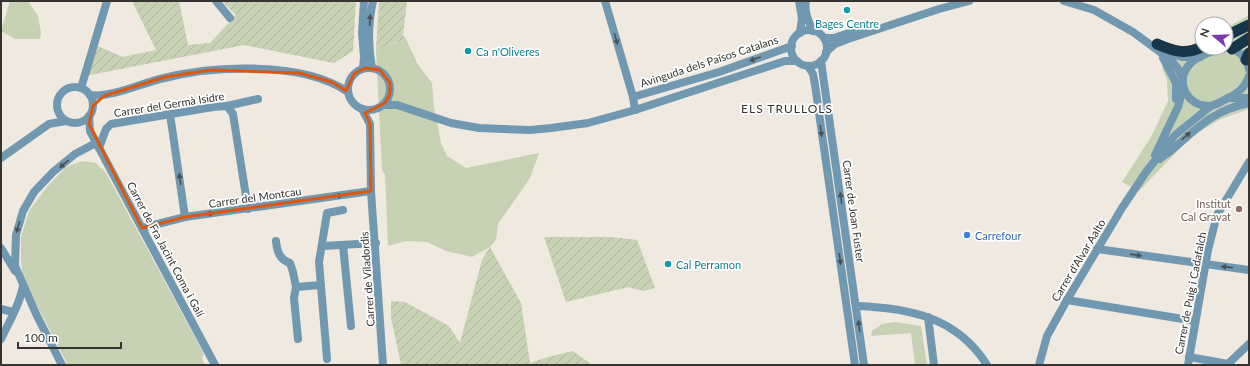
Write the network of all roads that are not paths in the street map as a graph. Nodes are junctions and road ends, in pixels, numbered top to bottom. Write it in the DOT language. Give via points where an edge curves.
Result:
graph roads {
  1 [pos="107,1"];
  2 [pos="216,1"];
  3 [pos="364,1"];
  4 [pos="373,1"];
  5 [pos="605,1"];
  6 [pos="799,1"];
  7 [pos="806,1"];
  8 [pos="949,1"];
  9 [pos="969,1"];
  10 [pos="1064,1"];
  11 [pos="1084,1"];
  12 [pos="230,18"];
  13 [pos="1249,25"];
  14 [pos="813,31"];
  15 [pos="1234,32"];
  16 [pos="800,33"];
  17 [pos="824,38"];
  18 [pos="1249,38"];
  19 [pos="1234,45"];
  20 [pos="1157,47"];
  21 [pos="792,49"];
  22 [pos="1234,50"];
  23 [pos="1194,51"];
  24 [pos="826,52"];
  25 [pos="1197,56"];
  26 [pos="785,61"];
  27 [pos="797,61"];
  28 [pos="820,61"];
  29 [pos="1248,64"];
  30 [pos="808,66"];
  31 [pos="363,68"];
  32 [pos="372,68"];
  33 [pos="1249,76"];
  34 [pos="351,78"];
  35 [pos="1183,79"];
  36 [pos="332,82"];
  37 [pos="81,88"];
  38 [pos="1183,88"];
  39 [pos="348,92"];
  40 [pos="390,94"];
  41 [pos="90,95"];
  42 [pos="104,96"];
  43 [pos="633,97"];
  44 [pos="1229,98"];
  45 [pos="1249,98"];
  46 [pos="258,99"];
  47 [pos="1249,103"];
  48 [pos="397,105"];
  49 [pos="93,106"];
  50 [pos="227,106"];
  51 [pos="1211,106"];
  52 [pos="381,107"];
  53 [pos="362,109"];
  54 [pos="57,110"];
  55 [pos="635,110"];
  56 [pos="170,114"];
  57 [pos="89,116"];
  58 [pos="1173,117"];
  59 [pos="66,121"];
  60 [pos="78,123"];
  61 [pos="49,124"];
  62 [pos="370,124"];
  63 [pos="90,131"];
  64 [pos="98,146"];
  65 [pos="1,158"];
  66 [pos="1249,162"];
  67 [pos="1146,172"];
  68 [pos="372,191"];
  69 [pos="248,209"];
  70 [pos="343,210"];
  71 [pos="185,217"];
  72 [pos="142,228"];
  73 [pos="276,240"];
  74 [pos="376,243"];
  75 [pos="343,245"];
  76 [pos="323,246"];
  77 [pos="1,248"];
  78 [pos="1097,249"];
  79 [pos="1205,264"];
  80 [pos="1249,270"];
  81 [pos="321,285"];
  82 [pos="23,286"];
  83 [pos="296,286"];
  84 [pos="1067,300"];
  85 [pos="857,306"];
  86 [pos="1,309"];
  87 [pos="13,312"];
  88 [pos="928,317"];
  89 [pos="1195,321"];
  90 [pos="351,326"];
  91 [pos="1,339"];
  92 [pos="298,339"];
  93 [pos="1249,344"];
  94 [pos="327,359"];
  95 [pos="1040,361"];
  96 [pos="1189,361"];
  97 [pos="1229,364"];
  98 [pos="62,365"];
  99 [pos="215,365"];
  100 [pos="383,365"];
  101 [pos="855,365"];
  102 [pos="864,365"];
  103 [pos="934,365"];
  104 [pos="987,365"];
  105 [pos="1034,365"];
  1 -- 37 [label="street"];
  2 -- 12 [label="street"];
  3 -- 31 [label="street"];
  32 -- 4 [label="street, one-way" via="369,34"];
  5 -- 43 [label="street, one-way"];
  6 -- 16 [label="street" via="802,18"];
  7 -- 14 [label="street" via="807,18"];
  8 -- 17 [label="street" via="834,38"];
  9 -- 24 [label="street" via="933,10 848,39 835,44"];
  10 -- 20 [label="street" via="1094,10"];
  11 -- 20 [label="street" via="1120,17"];
  13 -- 15 [label="highway"];
  14 -- 16 [label="street" via="806,30"];
  14 -- 17 [label="street"];
  16 -- 21 [label="street" via="794,39"];
  17 -- 24 [label="street"];
  18 -- 19 [label="highway"];
  20 -- 23 [label="highway" via="1174,51"];
  20 -- 35 [label="street" via="1178,69"];
  20 -- 58 [label="street" via="1176,83 1177,98"];
  21 -- 26 [label="street, Avinguda dels Països Catalans"];
  21 -- 27 [label="street"];
  21 -- 43 [label="street, Avinguda dels Països Catalans, one-way"];
  22 -- 29 [label="street" via="1239,52"];
  24 -- 28 [label="street"];
  25 -- 35 [label="street" via="1189,65"];
  26 -- 27 [label="street"];
  26 -- 55 [label="street"];
  27 -- 30 [label="street"];
  28 -- 30 [label="street"];
  85 -- 28 [label="street, Carrer de Joan Fuster, one-way"];
  30 -- 101 [label="street, Carrer de Joan Fuster, one-way" via="815,85"];
  31 -- 32 [label="street"];
  31 -- 34 [label="street"];
  32 -- 40 [label="street" via="388,78"];
  33 -- 44 [label="street" via="1240,91"];
  34 -- 36 [label="street"];
  34 -- 39 [label="street"];
  35 -- 38 [label="street, Carrer d'Alvar Aalto"];
  36 -- 39 [label="street"];
  36 -- 42 [label="street" via="299,73 211,70 165,78"];
  37 -- 41 [label="street"];
  37 -- 54 [label="street" via="69,88 61,93 57,101"];
  38 -- 51 [label="street" via="1189,99 1196,104"];
  38 -- 58 [label="street, Carrer d'Alvar Aalto"];
  39 -- 53 [label="street" via="353,102"];
  40 -- 48 [label="street"];
  40 -- 52 [label="street"];
  41 -- 42 [label="street"];
  41 -- 49 [label="street"];
  42 -- 49 [label="street"];
  43 -- 55 [label="street"];
  44 -- 45 [label="street"];
  44 -- 51 [label="street, Carrer d'Alvar Aalto"];
  46 -- 50 [label="street, Carrer del Germà Isidre"];
  67 -- 47 [label="street, Carrer d'Alvar Aalto, one-way" via="1205,122 1227,109"];
  48 -- 52 [label="street"];
  48 -- 55 [label="street" via="451,123 501,130 530,130 588,123"];
  49 -- 57 [label="street"];
  50 -- 56 [label="street, Carrer del Germà Isidre"];
  50 -- 69 [label="street" via="233,114"];
  51 -- 67 [label="street, Carrer d'Alvar Aalto" via="1175,135"];
  52 -- 53 [label="street"];
  52 -- 62 [label="street"];
  53 -- 62 [label="street"];
  54 -- 59 [label="street"];
  54 -- 61 [label="street"];
  56 -- 64 [label="street, Carrer del Germà Isidre" via="112,124 106,128"];
  71 -- 56 [label="street, one-way"];
  57 -- 60 [label="street"];
  57 -- 63 [label="street"];
  58 -- 67 [label="street, Carrer d'Alvar Aalto"];
  59 -- 60 [label="street"];
  59 -- 61 [label="street"];
  60 -- 63 [label="street"];
  61 -- 65 [label="street"];
  62 -- 68 [label="street, Carrer de Viladordis"];
  63 -- 64 [label="street, Carrer de Fra Jacint Coma i Galí"];
  64 -- 72 [label="street, Carrer de Fra Jacint Coma i Galí"];
  64 -- 82 [label="street, one-way" via="75,154 53,172 34,192 23,211 16,235 15,253 15,266"];
  66 -- 79 [label="street, Carrer de Puig i Cadafalch" via="1217,215"];
  67 -- 78 [label="street, Carrer d'Alvar Aalto"];
  69 -- 68 [label="street, Carrer del Montcau, one-way"];
  68 -- 74 [label="street, Carrer de Viladordis"];
  71 -- 69 [label="street, Carrer del Montcau, one-way"];
  70 -- 76 [label="street" via="327,213"];
  71 -- 72 [label="street, Carrer del Montcau"];
  72 -- 99 [label="street, Carrer de Fra Jacint Coma i Galí"];
  73 -- 83 [label="street" via="277,252 284,261 290,263"];
  74 -- 75 [label="street"];
  74 -- 100 [label="street, Carrer de Viladordis"];
  75 -- 76 [label="street"];
  75 -- 90 [label="street"];
  76 -- 81 [label="street" via="319,262"];
  77 -- 82 [label="street"];
  78 -- 79 [label="street, one-way"];
  78 -- 84 [label="street, Carrer d'Alvar Aalto"];
  80 -- 79 [label="street, one-way"];
  79 -- 89 [label="street, Carrer de Puig i Cadafalch"];
  81 -- 83 [label="street"];
  81 -- 94 [label="street"];
  82 -- 87 [label="street" via="21,298"];
  82 -- 98 [label="street"];
  83 -- 92 [label="street" via="294,298"];
  84 -- 89 [label="street"];
  84 -- 95 [label="street, Carrer d'Alvar Aalto" via="1050,330"];
  85 -- 88 [label="street" via="898,309"];
  102 -- 85 [label="street, Carrer de Joan Fuster, one-way"];
  86 -- 87 [label="street"];
  87 -- 91 [label="street"];
  88 -- 103 [label="street"];
  88 -- 104 [label="street" via="958,333"];
  89 -- 96 [label="street, Carrer de Puig i Cadafalch"];
  93 -- 97 [label="street"];
  95 -- 105 [label="street"];
  96 -- 97 [label="street"];
}
